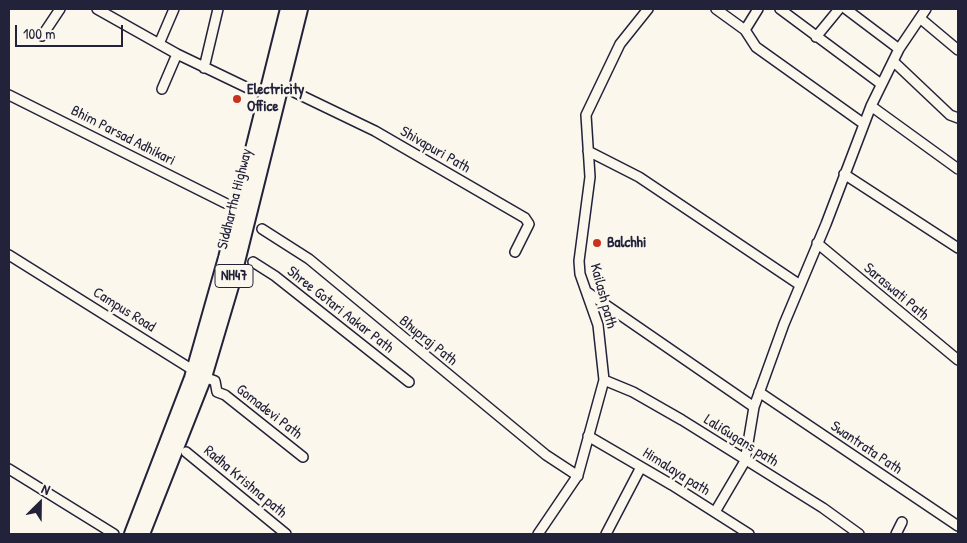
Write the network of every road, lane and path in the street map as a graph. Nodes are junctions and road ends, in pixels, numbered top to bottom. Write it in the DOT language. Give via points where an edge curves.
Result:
graph roads {
  1 [pos="60,9"];
  2 [pos="100,9"];
  3 [pos="174,9"];
  4 [pos="218,9"];
  5 [pos="288,9"];
  6 [pos="300,9"];
  7 [pos="648,9"];
  8 [pos="716,9"];
  9 [pos="758,9"];
  10 [pos="780,9"];
  11 [pos="839,9"];
  12 [pos="846,9"];
  13 [pos="926,9"];
  14 [pos="921,19"];
  15 [pos="745,30"];
  16 [pos="42,36"];
  17 [pos="816,36"];
  18 [pos="159,44"];
  19 [pos="957,47"];
  20 [pos="899,48"];
  21 [pos="177,54"];
  22 [pos="893,61"];
  23 [pos="204,68"];
  24 [pos="881,84"];
  25 [pos="162,89"];
  26 [pos="252,90"];
  27 [pos="294,92"];
  28 [pos="9,95"];
  29 [pos="871,106"];
  30 [pos="958,118"];
  31 [pos="864,124"];
  32 [pos="588,151"];
  33 [pos="958,170"];
  34 [pos="844,174"];
  35 [pos="225,203"];
  36 [pos="262,229"];
  37 [pos="817,243"];
  38 [pos="958,248"];
  39 [pos="515,252"];
  40 [pos="9,255"];
  41 [pos="253,262"];
  42 [pos="800,285"];
  43 [pos="586,292"];
  44 [pos="958,360"];
  45 [pos="199,374"];
  46 [pos="604,380"];
  47 [pos="409,382"];
  48 [pos="217,392"];
  49 [pos="759,392"];
  50 [pos="754,407"];
  51 [pos="588,436"];
  52 [pos="186,452"];
  53 [pos="304,457"];
  54 [pos="745,461"];
  55 [pos="641,467"];
  56 [pos="9,469"];
  57 [pos="578,476"];
  58 [pos="715,512"];
  59 [pos="902,522"];
  60 [pos="958,526"];
  61 [pos="542,533"];
  62 [pos="114,534"];
  63 [pos="132,534"];
  64 [pos="142,534"];
  65 [pos="286,534"];
  66 [pos="606,534"];
  67 [pos="749,534"];
  68 [pos="859,534"];
  69 [pos="896,534"];
  1 -- 16 [label="street"];
  2 -- 18 [label="street"];
  3 -- 18 [label="street"];
  4 -- 23 [label="street"];
  5 -- 45 [label="highway, Siddhartha Highway / NH47"];
  6 -- 45 [label="highway, Siddhartha Highway / NH47" via="231,286"];
  7 -- 32 [label="street, Kailash path" via="620,44 587,110"];
  8 -- 15 [label="street"];
  9 -- 15 [label="street"];
  10 -- 17 [label="street"];
  11 -- 17 [label="street"];
  12 -- 20 [label="street"];
  13 -- 14 [label="street"];
  14 -- 19 [label="street"];
  14 -- 20 [label="street"];
  15 -- 31 [label="street" via="756,47"];
  17 -- 24 [label="street"];
  18 -- 21 [label="street"];
  20 -- 22 [label="street"];
  21 -- 23 [label="street"];
  21 -- 25 [label="street"];
  22 -- 24 [label="street"];
  22 -- 30 [label="street" via="950,115"];
  23 -- 26 [label="street"];
  24 -- 29 [label="street"];
  27 -- 39 [label="street, Shivapuri Path" via="375,131 525,218 529,224"];
  28 -- 35 [label="street, Bhim Parsad Adhikari"];
  29 -- 31 [label="street"];
  29 -- 33 [label="street"];
  31 -- 34 [label="street"];
  32 -- 42 [label="street" via="639,177"];
  32 -- 43 [label="street, Kailash path" via="590,177 579,261"];
  34 -- 37 [label="street"];
  34 -- 38 [label="street"];
  36 -- 57 [label="street, Bhupraj Path" via="309,259 538,449"];
  37 -- 42 [label="street"];
  37 -- 44 [label="street, Saraswati Path"];
  40 -- 45 [label="street, Campus Road"];
  41 -- 47 [label="street, Shree Gotari Aakar Path"];
  42 -- 49 [label="street"];
  43 -- 46 [label="street, Kailash path" via="598,325"];
  43 -- 50 [label="street"];
  45 -- 48 [label="street, Campus Road" via="215,381"];
  45 -- 63 [label="highway, Siddhartha Highway / NH47"];
  45 -- 64 [label="highway, Siddhartha Highway / NH47"];
  46 -- 51 [label="street, Kailash path"];
  46 -- 54 [label="street, LaliGugans path" via="647,400"];
  48 -- 53 [label="street, Gomadevi Path"];
  49 -- 50 [label="street"];
  49 -- 60 [label="street, Swantrata Path"];
  50 -- 54 [label="street"];
  51 -- 55 [label="street, Himalaya path"];
  51 -- 57 [label="street, Kailash path"];
  52 -- 65 [label="street, Radha Krishna path"];
  54 -- 58 [label="street"];
  54 -- 68 [label="street, LaliGugans path"];
  55 -- 58 [label="street, Himalaya path"];
  55 -- 66 [label="street"];
  56 -- 62 [label="street"];
  57 -- 61 [label="street, Kailash path"];
  58 -- 67 [label="street, Himalaya path"];
  59 -- 69 [label="street"];
}
